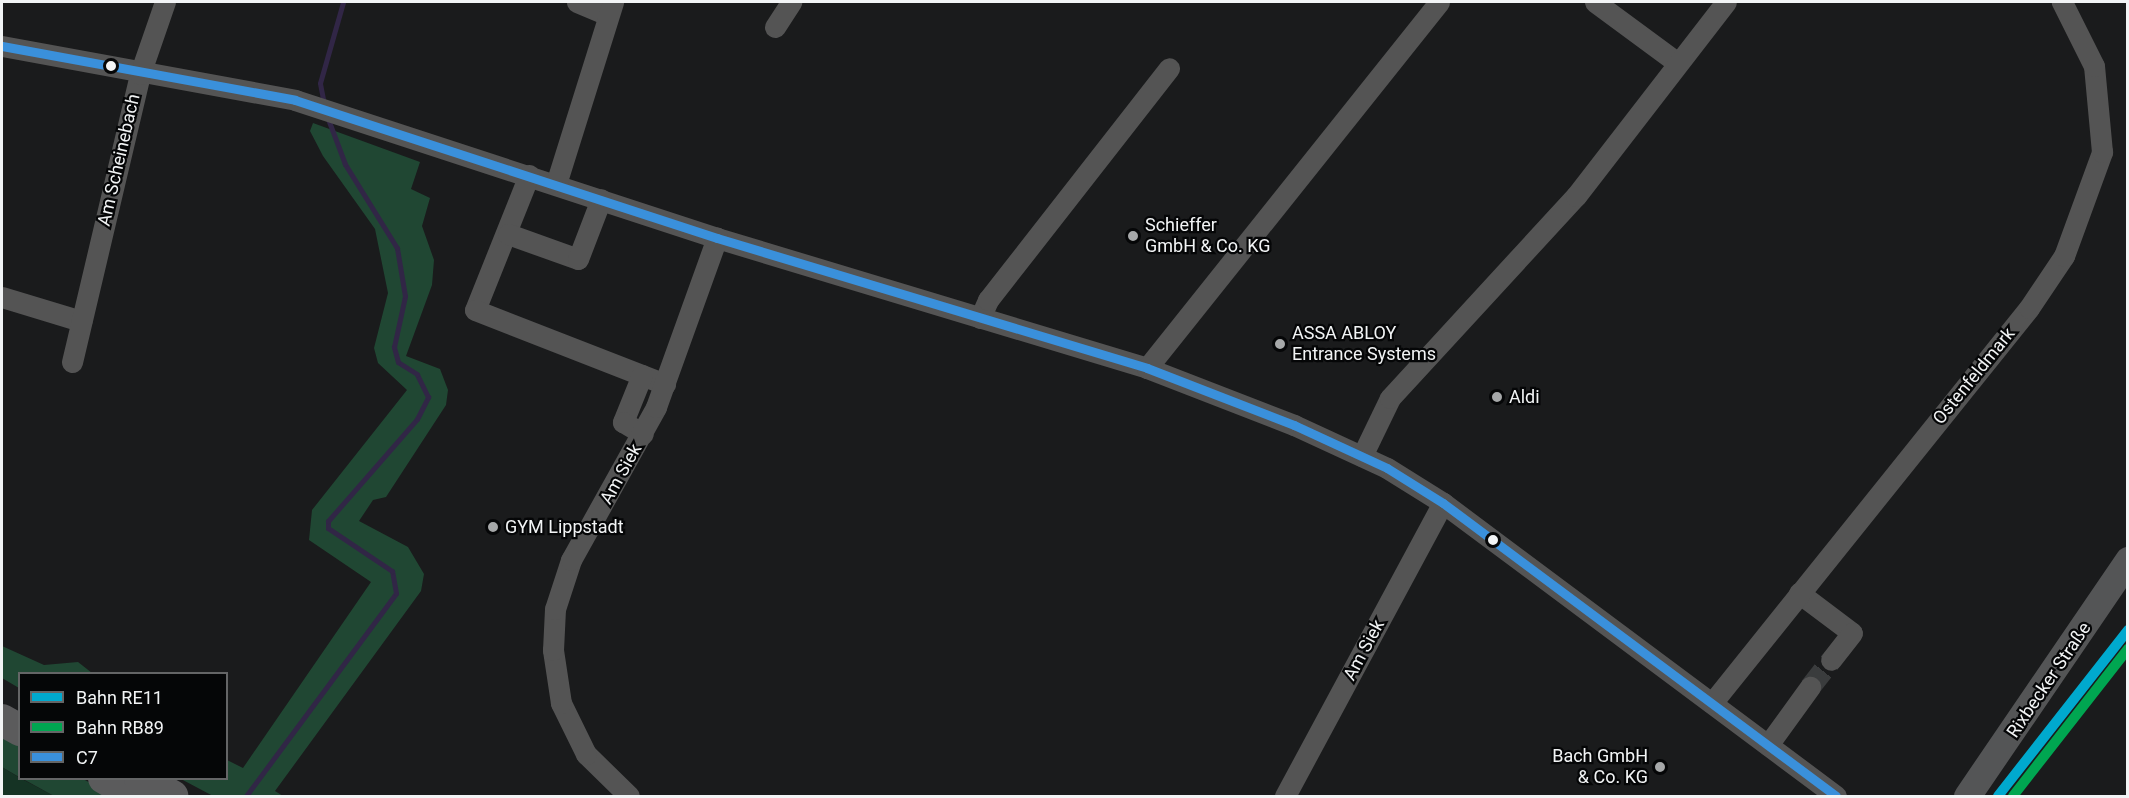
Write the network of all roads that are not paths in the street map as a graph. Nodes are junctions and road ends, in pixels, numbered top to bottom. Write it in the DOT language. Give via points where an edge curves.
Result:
graph roads {
  1 [pos="165,2"];
  2 [pos="577,2"];
  3 [pos="791,2"];
  4 [pos="1439,2"];
  5 [pos="1595,2"];
  6 [pos="1725,2"];
  7 [pos="2062,2"];
  8 [pos="610,8"];
  9 [pos="776,27"];
  10 [pos="2,46"];
  11 [pos="1676,61"];
  12 [pos="1169,68"];
  13 [pos="140,74"];
  14 [pos="529,175"];
  15 [pos="556,184"];
  16 [pos="600,199"];
  17 [pos="508,234"];
  18 [pos="717,238"];
  19 [pos="2,297"];
  20 [pos="980,318"];
  21 [pos="81,321"];
  22 [pos="72,362"];
  23 [pos="1147,368"];
  24 [pos="642,375"];
  25 [pos="665,384"];
  26 [pos="643,434"];
  27 [pos="1362,456"];
  28 [pos="1443,503"];
  29 [pos="2127,560"];
  30 [pos="1799,593"];
  31 [pos="1831,660"];
  32 [pos="1810,687"];
  33 [pos="2,700"];
  34 [pos="1712,703"];
  35 [pos="18,709"];
  36 [pos="2,720"];
  37 [pos="18,729"];
  38 [pos="1768,745"];
  39 [pos="107,780"];
  40 [pos="143,780"];
  41 [pos="135,796"];
  42 [pos="171,796"];
  43 [pos="629,796"];
  44 [pos="1285,796"];
  45 [pos="1836,796"];
  46 [pos="1967,796"];
  1 -- 13 [label="street, Am Scheinebach"];
  2 -- 8 [label="street"];
  3 -- 9 [label="street"];
  4 -- 23 [label="street"];
  5 -- 11 [label="street"];
  6 -- 11 [label="street"];
  7 -- 30 [label="street, Ostenfeldmark" via="2094,66 2102,152 2064,256 2029,308"];
  8 -- 15 [label="street"];
  10 -- 13 [label="street"];
  11 -- 27 [label="street" via="1576,196 1390,398"];
  12 -- 20 [label="street" via="988,300"];
  13 -- 14 [label="street" via="316,107"];
  13 -- 21 [label="street, Am Scheinebach"];
  14 -- 15 [label="street"];
  14 -- 17 [label="street"];
  15 -- 16 [label="street"];
  16 -- 17 [label="street" via="578,259"];
  16 -- 18 [label="street"];
  17 -- 24 [label="street" via="478,313"];
  18 -- 20 [label="street"];
  18 -- 25 [label="street, Am Siek"];
  19 -- 21 [label="street"];
  20 -- 23 [label="street"];
  21 -- 22 [label="street, Am Scheinebach"];
  23 -- 27 [label="street"];
  24 -- 25 [label="street"];
  24 -- 26 [label="street" via="623,422"];
  25 -- 26 [label="street, Am Siek"];
  26 -- 43 [label="street, Am Siek" via="571,560 555,609 553,650 561,703 586,754"];
  27 -- 28 [label="street"];
  28 -- 34 [label="street"];
  28 -- 44 [label="street, Am Siek"];
  29 -- 46 [label="main road, Rixbecker Straße"];
  30 -- 31 [label="street" via="1852,633"];
  30 -- 34 [label="street, Ostenfeldmark"];
  32 -- 38 [label="street"];
  33 -- 35 [label="highway"];
  34 -- 38 [label="street"];
  36 -- 37 [label="highway"];
  38 -- 45 [label="street"];
  39 -- 41 [label="highway"];
  40 -- 42 [label="highway"];
}
